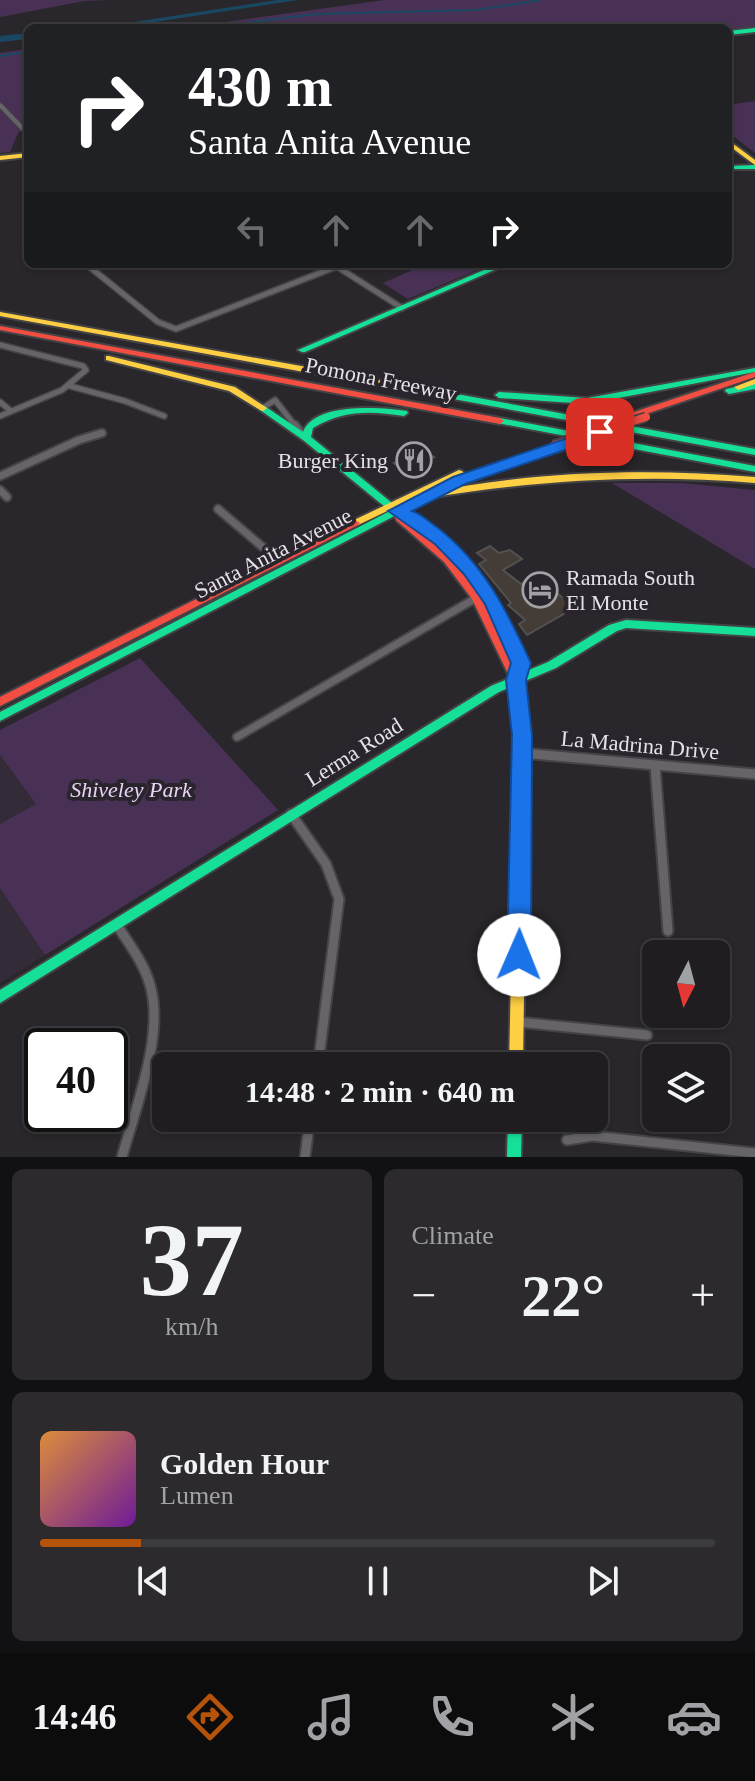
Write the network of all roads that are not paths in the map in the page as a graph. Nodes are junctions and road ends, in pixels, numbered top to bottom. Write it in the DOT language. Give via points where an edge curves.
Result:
graph roads {
  1 [pos="755,30"];
  2 [pos="732,33"];
  3 [pos="0,105"];
  4 [pos="24,130"];
  5 [pos="732,145"];
  6 [pos="24,155"];
  7 [pos="0,158"];
  8 [pos="753,163"];
  9 [pos="732,167"];
  10 [pos="91,268"];
  11 [pos="330,268"];
  12 [pos="342,268"];
  13 [pos="495,268"];
  14 [pos="402,308"];
  15 [pos="0,314"];
  16 [pos="0,328"];
  17 [pos="56,339"];
  18 [pos="0,345"];
  19 [pos="302,350"];
  20 [pos="277,363"];
  21 [pos="755,372"];
  22 [pos="755,384"];
  23 [pos="70,386"];
  24 [pos="0,402"];
  25 [pos="11,411"];
  26 [pos="0,416"];
  27 [pos="164,416"];
  28 [pos="640,416"];
  29 [pos="593,422"];
  30 [pos="102,433"];
  31 [pos="569,434"];
  32 [pos="306,438"];
  33 [pos="755,442"];
  34 [pos="549,446"];
  35 [pos="755,452"];
  36 [pos="755,469"];
  37 [pos="0,476"];
  38 [pos="755,480"];
  39 [pos="0,490"];
  40 [pos="428,495"];
  41 [pos="7,497"];
  42 [pos="393,508"];
  43 [pos="218,509"];
  44 [pos="420,530"];
  45 [pos="279,561"];
  46 [pos="476,598"];
  47 [pos="170,622"];
  48 [pos="755,632"];
  49 [pos="516,680"];
  50 [pos="0,702"];
  51 [pos="0,717"];
  52 [pos="237,737"];
  53 [pos="522,753"];
  54 [pos="655,765"];
  55 [pos="755,774"];
  56 [pos="291,814"];
  57 [pos="117,925"];
  58 [pos="668,931"];
  59 [pos="0,997"];
  60 [pos="518,1022"];
  61 [pos="647,1035"];
  62 [pos="320,1052"];
  63 [pos="517,1052"];
  64 [pos="308,1132"];
  65 [pos="515,1132"];
  66 [pos="567,1140"];
  67 [pos="755,1153"];
  68 [pos="122,1157"];
  69 [pos="305,1157"];
  70 [pos="514,1157"];
  1 -- 2 [label="main road"];
  3 -- 4 [label="street"];
  5 -- 8 [label="main road"];
  6 -- 7 [label="main road"];
  8 -- 9 [label="main road"];
  10 -- 11 [label="street" via="171,328"];
  12 -- 14 [label="street"];
  13 -- 14 [label="main road"];
  14 -- 19 [label="main road"];
  15 -- 20 [label="main road, Pomona Freeway"];
  16 -- 17 [label="main road, Pomona Freeway"];
  17 -- 31 [label="main road, Pomona Freeway"];
  17 -- 32 [label="main road" via="232,389"];
  18 -- 23 [label="street" via="83,366 86,370"];
  20 -- 21 [label="main road" via="570,401"];
  20 -- 29 [label="main road, Pomona Freeway"];
  21 -- 28 [label="main road, Santa Anita Avenue"];
  22 -- 28 [label="main road, Santa Anita Avenue"];
  23 -- 25 [label="street"];
  23 -- 27 [label="street"];
  24 -- 25 [label="street"];
  25 -- 26 [label="street"];
  28 -- 34 [label="main road, Santa Anita Avenue, bridge"];
  29 -- 33 [label="main road"];
  29 -- 35 [label="main road, Pomona Freeway"];
  30 -- 37 [label="street"];
  31 -- 32 [label="main road" via="352,408 317,420"];
  31 -- 36 [label="main road, Pomona Freeway"];
  32 -- 42 [label="main road"];
  34 -- 40 [label="main road, Santa Anita Avenue"];
  34 -- 42 [label="main road, Santa Anita Avenue" via="443,479"];
  38 -- 40 [label="main road" via="593,473"];
  39 -- 41 [label="street"];
  40 -- 42 [label="main road, Santa Anita Avenue"];
  42 -- 44 [label="main road" via="411,517"];
  42 -- 45 [label="main road, Santa Anita Avenue"];
  42 -- 47 [label="main road, Santa Anita Avenue"];
  43 -- 45 [label="street"];
  44 -- 46 [label="main road"];
  44 -- 49 [label="main road" via="470,570 494,602 521,663"];
  45 -- 47 [label="main road, Santa Anita Avenue"];
  46 -- 49 [label="main road"];
  46 -- 52 [label="street"];
  47 -- 50 [label="main road, Santa Anita Avenue"];
  47 -- 51 [label="main road, Santa Anita Avenue"];
  48 -- 49 [label="main road, Lerma Road" via="626,624"];
  49 -- 53 [label="main road"];
  49 -- 56 [label="main road, Lerma Road"];
  53 -- 54 [label="street, La Madrina Drive"];
  53 -- 60 [label="main road"];
  54 -- 55 [label="street, La Madrina Drive"];
  54 -- 58 [label="street"];
  56 -- 57 [label="main road, Lerma Road"];
  56 -- 62 [label="street" via="323,855 339,899"];
  57 -- 59 [label="main road, Lerma Road"];
  57 -- 68 [label="street" via="147,977 153,1010"];
  60 -- 61 [label="street"];
  60 -- 63 [label="main road"];
  64 -- 69 [label="street"];
  65 -- 70 [label="main road"];
  66 -- 67 [label="street" via="592,1136"];
}
